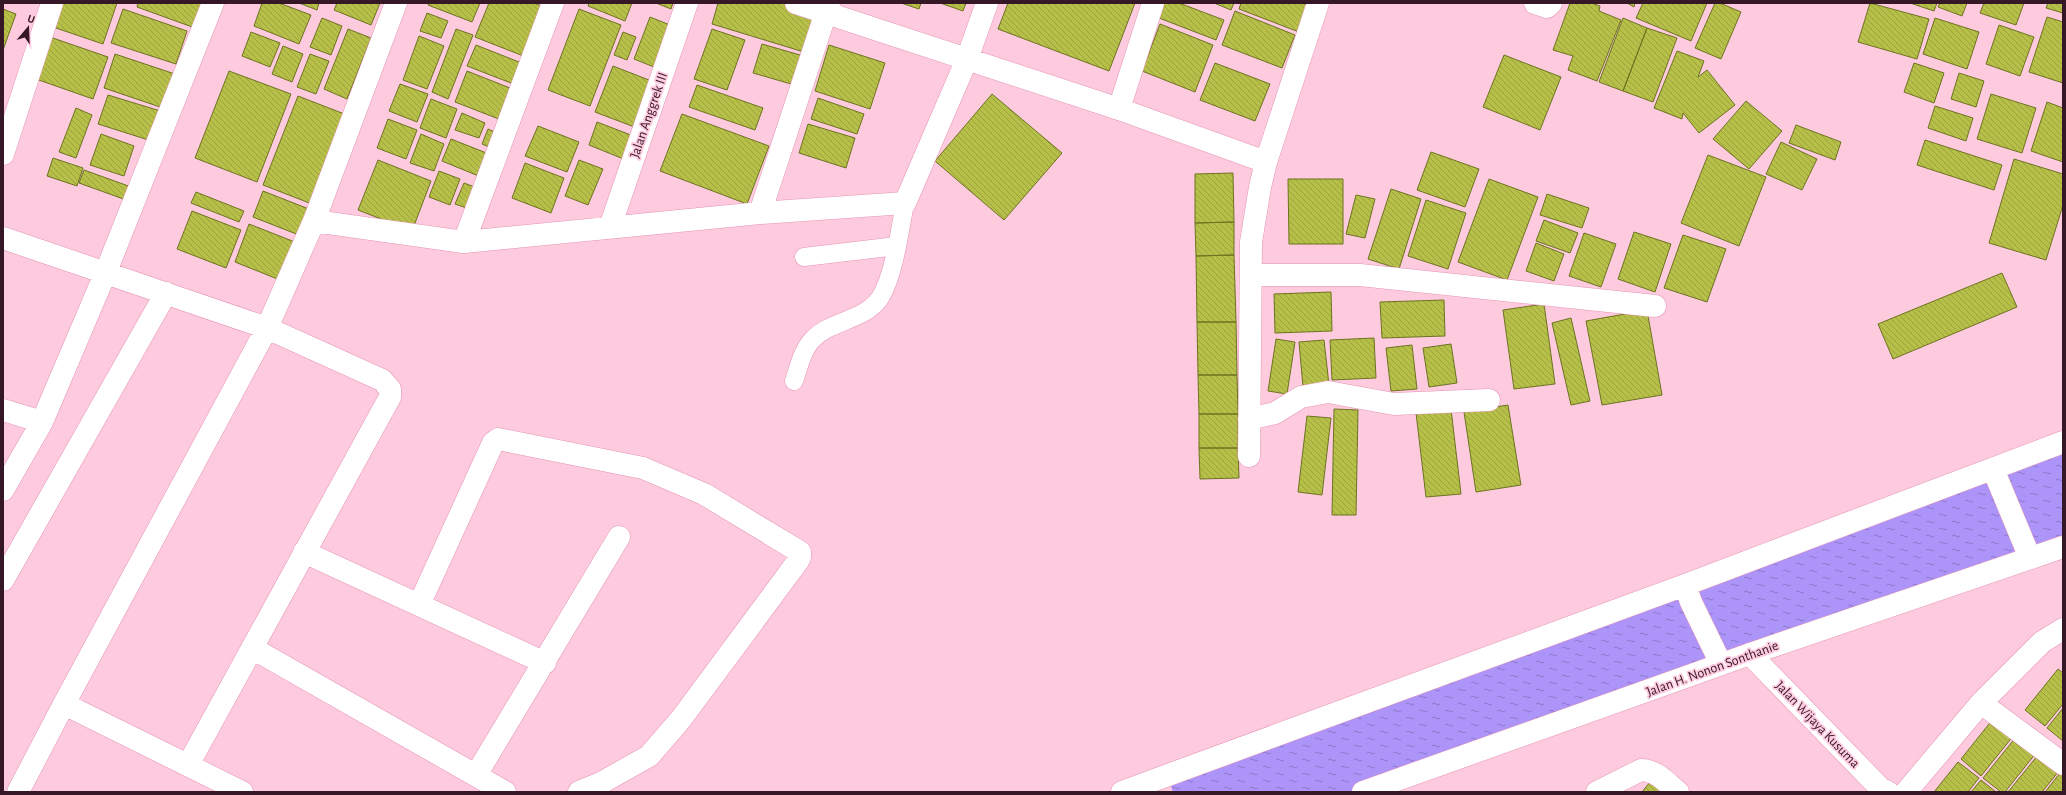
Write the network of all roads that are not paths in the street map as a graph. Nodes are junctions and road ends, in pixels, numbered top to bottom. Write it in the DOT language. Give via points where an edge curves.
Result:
graph roads {
  1 [pos="52,3"];
  2 [pos="213,3"];
  3 [pos="396,3"];
  4 [pos="554,3"];
  5 [pos="687,3"];
  6 [pos="796,3"];
  7 [pos="987,3"];
  8 [pos="1153,3"];
  9 [pos="1318,3"];
  10 [pos="827,8"];
  11 [pos="968,59"];
  12 [pos="1118,109"];
  13 [pos="3,154"];
  14 [pos="1266,162"];
  15 [pos="905,203"];
  16 [pos="760,213"];
  17 [pos="314,221"];
  18 [pos="610,227"];
  19 [pos="3,238"];
  20 [pos="464,242"];
  21 [pos="896,246"];
  22 [pos="804,257"];
  23 [pos="105,274"];
  24 [pos="1251,275"];
  25 [pos="166,293"];
  26 [pos="1655,306"];
  27 [pos="267,328"];
  28 [pos="794,381"];
  29 [pos="1489,400"];
  30 [pos="3,410"];
  31 [pos="1249,419"];
  32 [pos="42,422"];
  33 [pos="2063,442"];
  34 [pos="1249,456"];
  35 [pos="1993,469"];
  36 [pos="3,490"];
  37 [pos="619,537"];
  38 [pos="2063,547"];
  39 [pos="304,552"];
  40 [pos="2030,558"];
  41 [pos="3,580"];
  42 [pos="1688,594"];
  43 [pos="419,605"];
  44 [pos="2063,629"];
  45 [pos="252,648"];
  46 [pos="1750,654"];
  47 [pos="1717,657"];
  48 [pos="544,663"];
  49 [pos="1981,703"];
  50 [pos="64,704"];
  51 [pos="2063,764"];
  52 [pos="188,765"];
  53 [pos="476,775"];
  54 [pos="18,792"];
  55 [pos="242,792"];
  56 [pos="505,792"];
  57 [pos="579,792"];
  58 [pos="1122,792"];
  59 [pos="1363,792"];
  60 [pos="1596,792"];
  61 [pos="1678,792"];
  62 [pos="1888,792"];
  63 [pos="1906,792"];
  1 -- 13 [label="street"];
  2 -- 23 [label="street"];
  3 -- 17 [label="street"];
  4 -- 20 [label="street"];
  5 -- 18 [label="street, Jalan Anggrek III"];
  6 -- 10 [label="street"];
  7 -- 11 [label="street"];
  8 -- 12 [label="street"];
  9 -- 14 [label="street"];
  10 -- 11 [label="street"];
  10 -- 16 [label="street"];
  11 -- 12 [label="street"];
  11 -- 15 [label="street"];
  12 -- 14 [label="street"];
  14 -- 24 [label="street" via="1251,242"];
  15 -- 16 [label="street"];
  15 -- 21 [label="lane"];
  16 -- 18 [label="street"];
  17 -- 20 [label="street"];
  17 -- 27 [label="street"];
  18 -- 20 [label="street"];
  19 -- 23 [label="street"];
  21 -- 22 [label="lane"];
  21 -- 28 [label="lane" via="889,277 880,298 863,313 813,338 806,348"];
  23 -- 25 [label="street"];
  23 -- 32 [label="street"];
  24 -- 26 [label="street" via="1360,275"];
  24 -- 31 [label="street"];
  25 -- 27 [label="street"];
  25 -- 41 [label="street"];
  27 -- 39 [label="street" via="382,380 390,389 390,397"];
  27 -- 50 [label="street"];
  29 -- 31 [label="street" via="1394,404 1328,392 1301,397 1275,413"];
  30 -- 32 [label="street"];
  31 -- 34 [label="street"];
  32 -- 36 [label="street"];
  33 -- 35 [label="street"];
  35 -- 40 [label="street"];
  35 -- 42 [label="street"];
  37 -- 48 [label="street"];
  38 -- 40 [label="street, Jalan H. Nonon Sonthanie"];
  39 -- 43 [label="street"];
  39 -- 45 [label="street"];
  40 -- 46 [label="street, Jalan H. Nonon Sonthanie"];
  42 -- 47 [label="street"];
  42 -- 58 [label="street"];
  43 -- 48 [label="street"];
  43 -- 57 [label="street" via="493,443 498,439 643,468 704,494 800,552 800,557 789,574 681,719 649,756 601,783"];
  44 -- 49 [label="street" via="2042,642"];
  45 -- 52 [label="street"];
  45 -- 53 [label="street"];
  46 -- 47 [label="street, Jalan H. Nonon Sonthanie"];
  46 -- 62 [label="street, Jalan Wijaya Kusuma" via="1880,788"];
  47 -- 59 [label="street, Jalan H. Nonon Sonthanie"];
  48 -- 53 [label="street"];
  49 -- 51 [label="street"];
  49 -- 63 [label="street"];
  50 -- 52 [label="street"];
  50 -- 54 [label="street"];
  52 -- 55 [label="street"];
  53 -- 56 [label="street"];
  60 -- 61 [label="street" via="1641,770 1649,770"];
}
